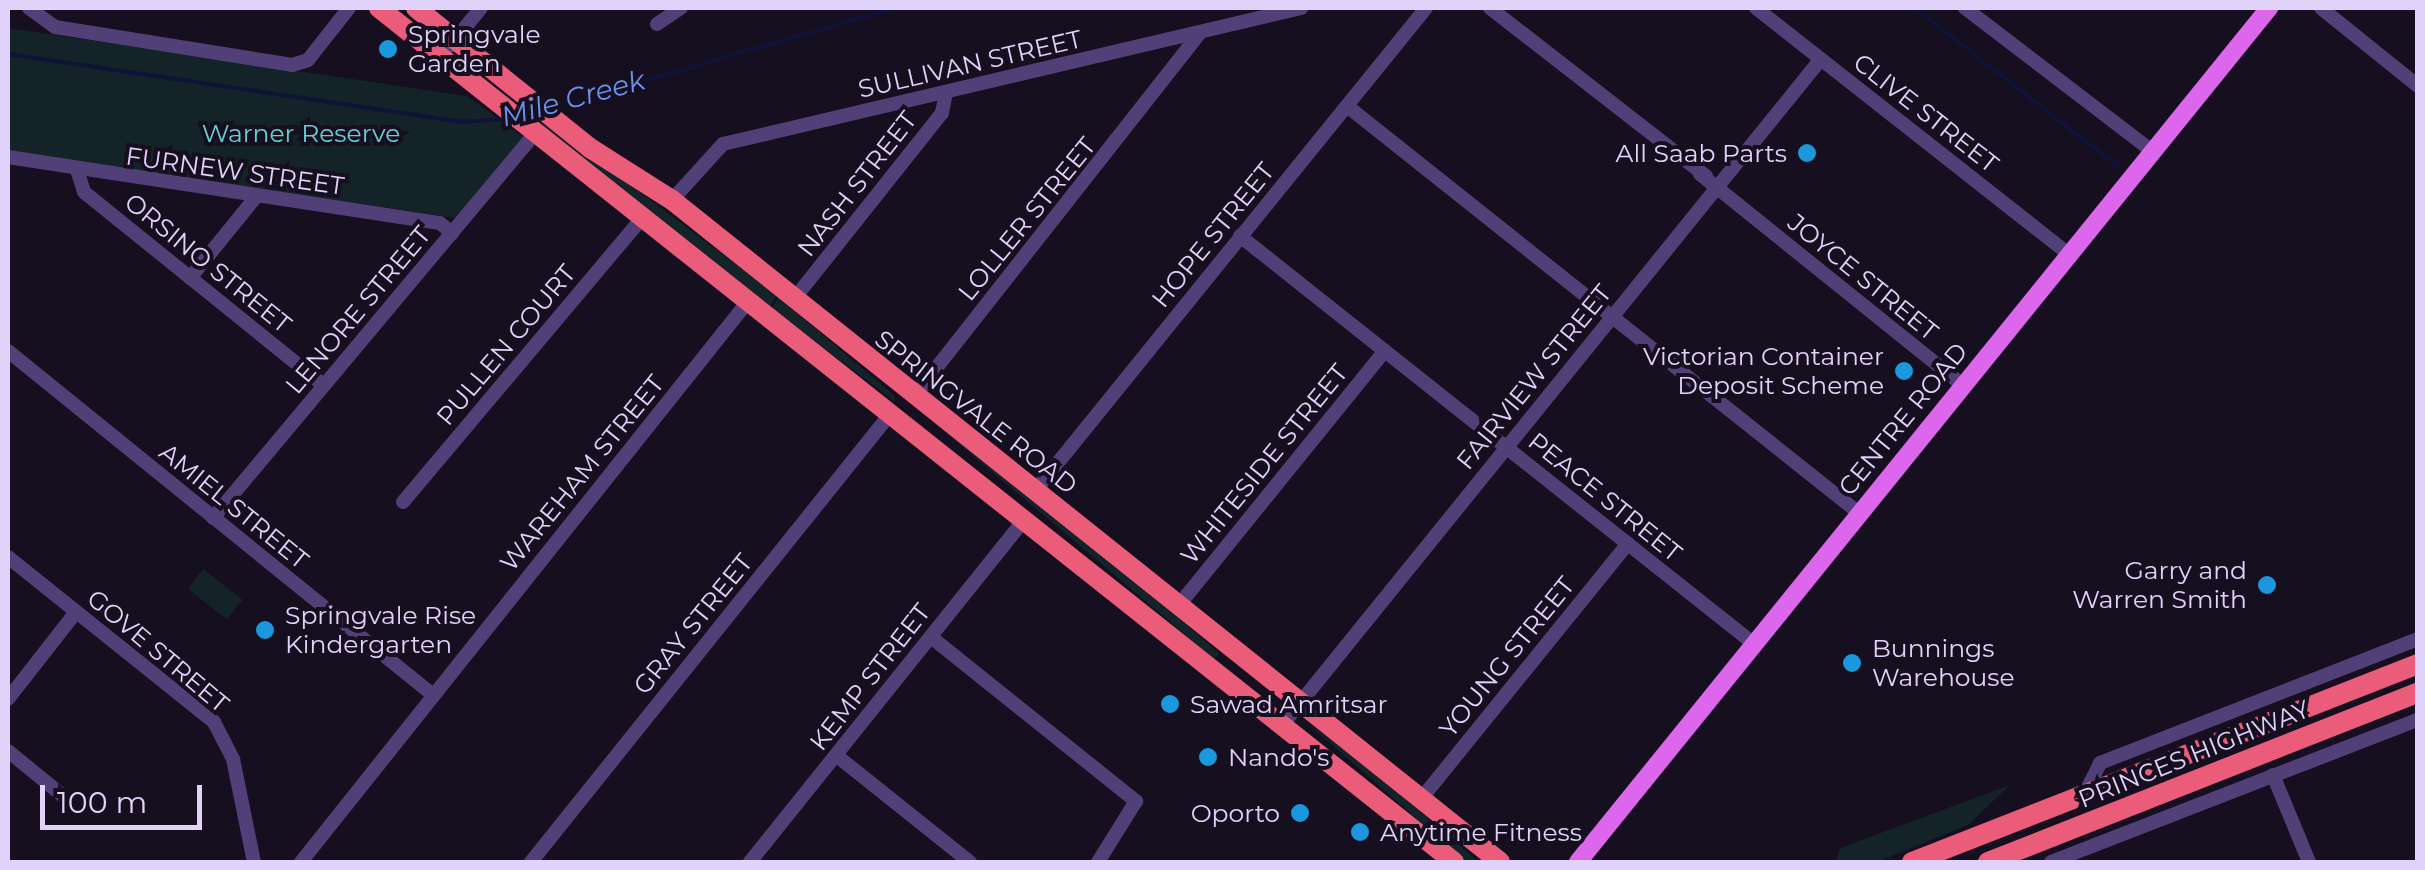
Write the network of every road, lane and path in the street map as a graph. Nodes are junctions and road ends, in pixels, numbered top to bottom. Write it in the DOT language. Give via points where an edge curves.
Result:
graph roads {
  1 [pos="349,8"];
  2 [pos="379,8"];
  3 [pos="416,8"];
  4 [pos="481,8"];
  5 [pos="681,8"];
  6 [pos="1301,8"];
  7 [pos="1426,8"];
  8 [pos="1490,8"];
  9 [pos="1756,8"];
  10 [pos="1965,8"];
  11 [pos="2269,8"];
  12 [pos="2321,8"];
  13 [pos="33,14"];
  14 [pos="657,24"];
  15 [pos="1201,32"];
  16 [pos="1178,38"];
  17 [pos="456,40"];
  18 [pos="442,57"];
  19 [pos="1821,59"];
  20 [pos="1174,71"];
  21 [pos="2418,86"];
  22 [pos="946,93"];
  23 [pos="1346,106"];
  24 [pos="535,130"];
  25 [pos="2152,151"];
  26 [pos="8,156"];
  27 [pos="77,170"];
  28 [pos="1716,187"];
  29 [pos="255,198"];
  30 [pos="672,200"];
  31 [pos="643,217"];
  32 [pos="452,233"];
  33 [pos="1240,236"];
  34 [pos="2069,254"];
  35 [pos="190,278"];
  36 [pos="794,299"];
  37 [pos="749,300"];
  38 [pos="1612,317"];
  39 [pos="1385,350"];
  40 [pos="8,351"];
  41 [pos="323,385"];
  42 [pos="1962,385"];
  43 [pos="916,395"];
  44 [pos="890,414"];
  45 [pos="1506,447"];
  46 [pos="1036,490"];
  47 [pos="403,502"];
  48 [pos="1859,513"];
  49 [pos="213,518"];
  50 [pos="1025,519"];
  51 [pos="1628,543"];
  52 [pos="8,557"];
  53 [pos="1179,605"];
  54 [pos="76,612"];
  55 [pos="931,637"];
  56 [pos="2418,639"];
  57 [pos="1754,644"];
  58 [pos="2360,662"];
  59 [pos="2418,664"];
  60 [pos="2367,684"];
  61 [pos="2418,693"];
  62 [pos="433,695"];
  63 [pos="8,699"];
  64 [pos="1300,702"];
  65 [pos="2259,702"];
  66 [pos="2418,720"];
  67 [pos="1283,724"];
  68 [pos="2266,724"];
  69 [pos="8,750"];
  70 [pos="837,756"];
  71 [pos="2273,775"];
  72 [pos="62,795"];
  73 [pos="2084,796"];
  74 [pos="1420,798"];
  75 [pos="2035,815"];
  76 [pos="1471,838"];
  77 [pos="2044,840"];
  78 [pos="254,862"];
  79 [pos="301,862"];
  80 [pos="531,862"];
  81 [pos="750,862"];
  82 [pos="970,862"];
  83 [pos="1098,862"];
  84 [pos="1454,862"];
  85 [pos="1488,862"];
  86 [pos="1500,862"];
  87 [pos="1577,862"];
  88 [pos="1912,862"];
  89 [pos="1988,862"];
  90 [pos="2051,862"];
  91 [pos="2309,862"];
  1 -- 13 [label="street" via="308,60 292,65"];
  2 -- 18 [label="highway"];
  3 -- 17 [label="highway, SPRINGVALE ROAD"];
  4 -- 17 [label="street"];
  5 -- 14 [label="street"];
  6 -- 15 [label="street, SULLIVAN STREET"];
  7 -- 23 [label="street, HOPE STREET"];
  8 -- 28 [label="street, JOYCE STREET"];
  9 -- 19 [label="street, CLIVE STREET"];
  10 -- 25 [label="street"];
  11 -- 25 [label="main road, CENTRE ROAD"];
  12 -- 21 [label="street"];
  15 -- 16 [label="street, SULLIVAN STREET"];
  15 -- 20 [label="street, LOLLER STREET"];
  16 -- 20 [label="street"];
  16 -- 22 [label="street, SULLIVAN STREET"];
  17 -- 18 [label="street"];
  17 -- 30 [label="highway, SPRINGVALE ROAD" via="558,122"];
  18 -- 24 [label="highway"];
  19 -- 28 [label="street, FAIRVIEW STREET"];
  19 -- 34 [label="street, CLIVE STREET"];
  20 -- 43 [label="street, LOLLER STREET"];
  22 -- 30 [label="street, SULLIVAN STREET" via="724,144"];
  22 -- 36 [label="street, NASH STREET" via="942,113"];
  23 -- 33 [label="street, HOPE STREET"];
  23 -- 38 [label="street"];
  24 -- 31 [label="highway"];
  24 -- 32 [label="street, LENORE STREET"];
  25 -- 34 [label="main road, CENTRE ROAD"];
  26 -- 27 [label="street, FURNEW STREET"];
  27 -- 29 [label="street, FURNEW STREET"];
  27 -- 35 [label="street, ORSINO STREET" via="84,192"];
  28 -- 38 [label="street, FAIRVIEW STREET"];
  28 -- 42 [label="street, JOYCE STREET"];
  29 -- 32 [label="street, FURNEW STREET" via="440,223"];
  29 -- 35 [label="street"];
  30 -- 36 [label="highway, SPRINGVALE ROAD"];
  31 -- 37 [label="highway"];
  31 -- 47 [label="street, PULLEN COURT"];
  32 -- 41 [label="street, LENORE STREET"];
  33 -- 39 [label="street, PEACE STREET"];
  33 -- 46 [label="street, HOPE STREET"];
  34 -- 42 [label="main road, CENTRE ROAD"];
  35 -- 41 [label="street, ORSINO STREET"];
  36 -- 43 [label="highway, SPRINGVALE ROAD"];
  37 -- 44 [label="highway"];
  37 -- 62 [label="street, WAREHAM STREET"];
  38 -- 45 [label="street, FAIRVIEW STREET"];
  38 -- 48 [label="street"];
  39 -- 45 [label="street, PEACE STREET"];
  39 -- 53 [label="street, WHITESIDE STREET"];
  40 -- 49 [label="street, AMIEL STREET"];
  41 -- 49 [label="street, LENORE STREET"];
  42 -- 48 [label="main road, CENTRE ROAD"];
  43 -- 44 [label="highway"];
  43 -- 46 [label="highway, SPRINGVALE ROAD"];
  44 -- 50 [label="highway"];
  44 -- 80 [label="street, GRAY STREET"];
  45 -- 51 [label="street, PEACE STREET"];
  45 -- 64 [label="street, FAIRVIEW STREET"];
  46 -- 53 [label="highway, SPRINGVALE ROAD"];
  48 -- 57 [label="main road, CENTRE ROAD"];
  49 -- 62 [label="street, AMIEL STREET"];
  50 -- 55 [label="street, KEMP STREET"];
  50 -- 67 [label="highway"];
  51 -- 57 [label="street, PEACE STREET"];
  51 -- 74 [label="street, YOUNG STREET"];
  52 -- 54 [label="street, GOVE STREET"];
  53 -- 64 [label="highway, SPRINGVALE ROAD"];
  54 -- 63 [label="street"];
  54 -- 78 [label="street, GOVE STREET" via="220,731"];
  55 -- 70 [label="street, KEMP STREET"];
  55 -- 83 [label="street" via="1139,810"];
  56 -- 58 [label="street, PRINCES HIGHWAY"];
  57 -- 87 [label="main road, CENTRE ROAD"];
  58 -- 60 [label="street"];
  58 -- 65 [label="street, PRINCES HIGHWAY"];
  59 -- 60 [label="highway, PRINCES HIGHWAY"];
  60 -- 68 [label="highway, PRINCES HIGHWAY"];
  61 -- 77 [label="highway, PRINCES HIGHWAY"];
  62 -- 79 [label="street, WAREHAM STREET"];
  64 -- 67 [label="street, FAIRVIEW STREET"];
  64 -- 74 [label="highway, SPRINGVALE ROAD"];
  65 -- 68 [label="street"];
  65 -- 73 [label="street, PRINCES HIGHWAY" via="2100,763"];
  66 -- 71 [label="street, PRINCES HIGHWAY"];
  67 -- 84 [label="highway"];
  68 -- 73 [label="highway, PRINCES HIGHWAY"];
  69 -- 72 [label="street"];
  70 -- 81 [label="street, KEMP STREET"];
  70 -- 82 [label="street"];
  71 -- 90 [label="street, PRINCES HIGHWAY"];
  71 -- 91 [label="street"];
  73 -- 75 [label="highway, PRINCES HIGHWAY"];
  74 -- 76 [label="highway, SPRINGVALE ROAD"];
  75 -- 77 [label="highway"];
  75 -- 88 [label="highway, PRINCES HIGHWAY"];
  76 -- 85 [label="main road"];
  76 -- 86 [label="highway, SPRINGVALE ROAD"];
  77 -- 89 [label="highway, PRINCES HIGHWAY"];
}
